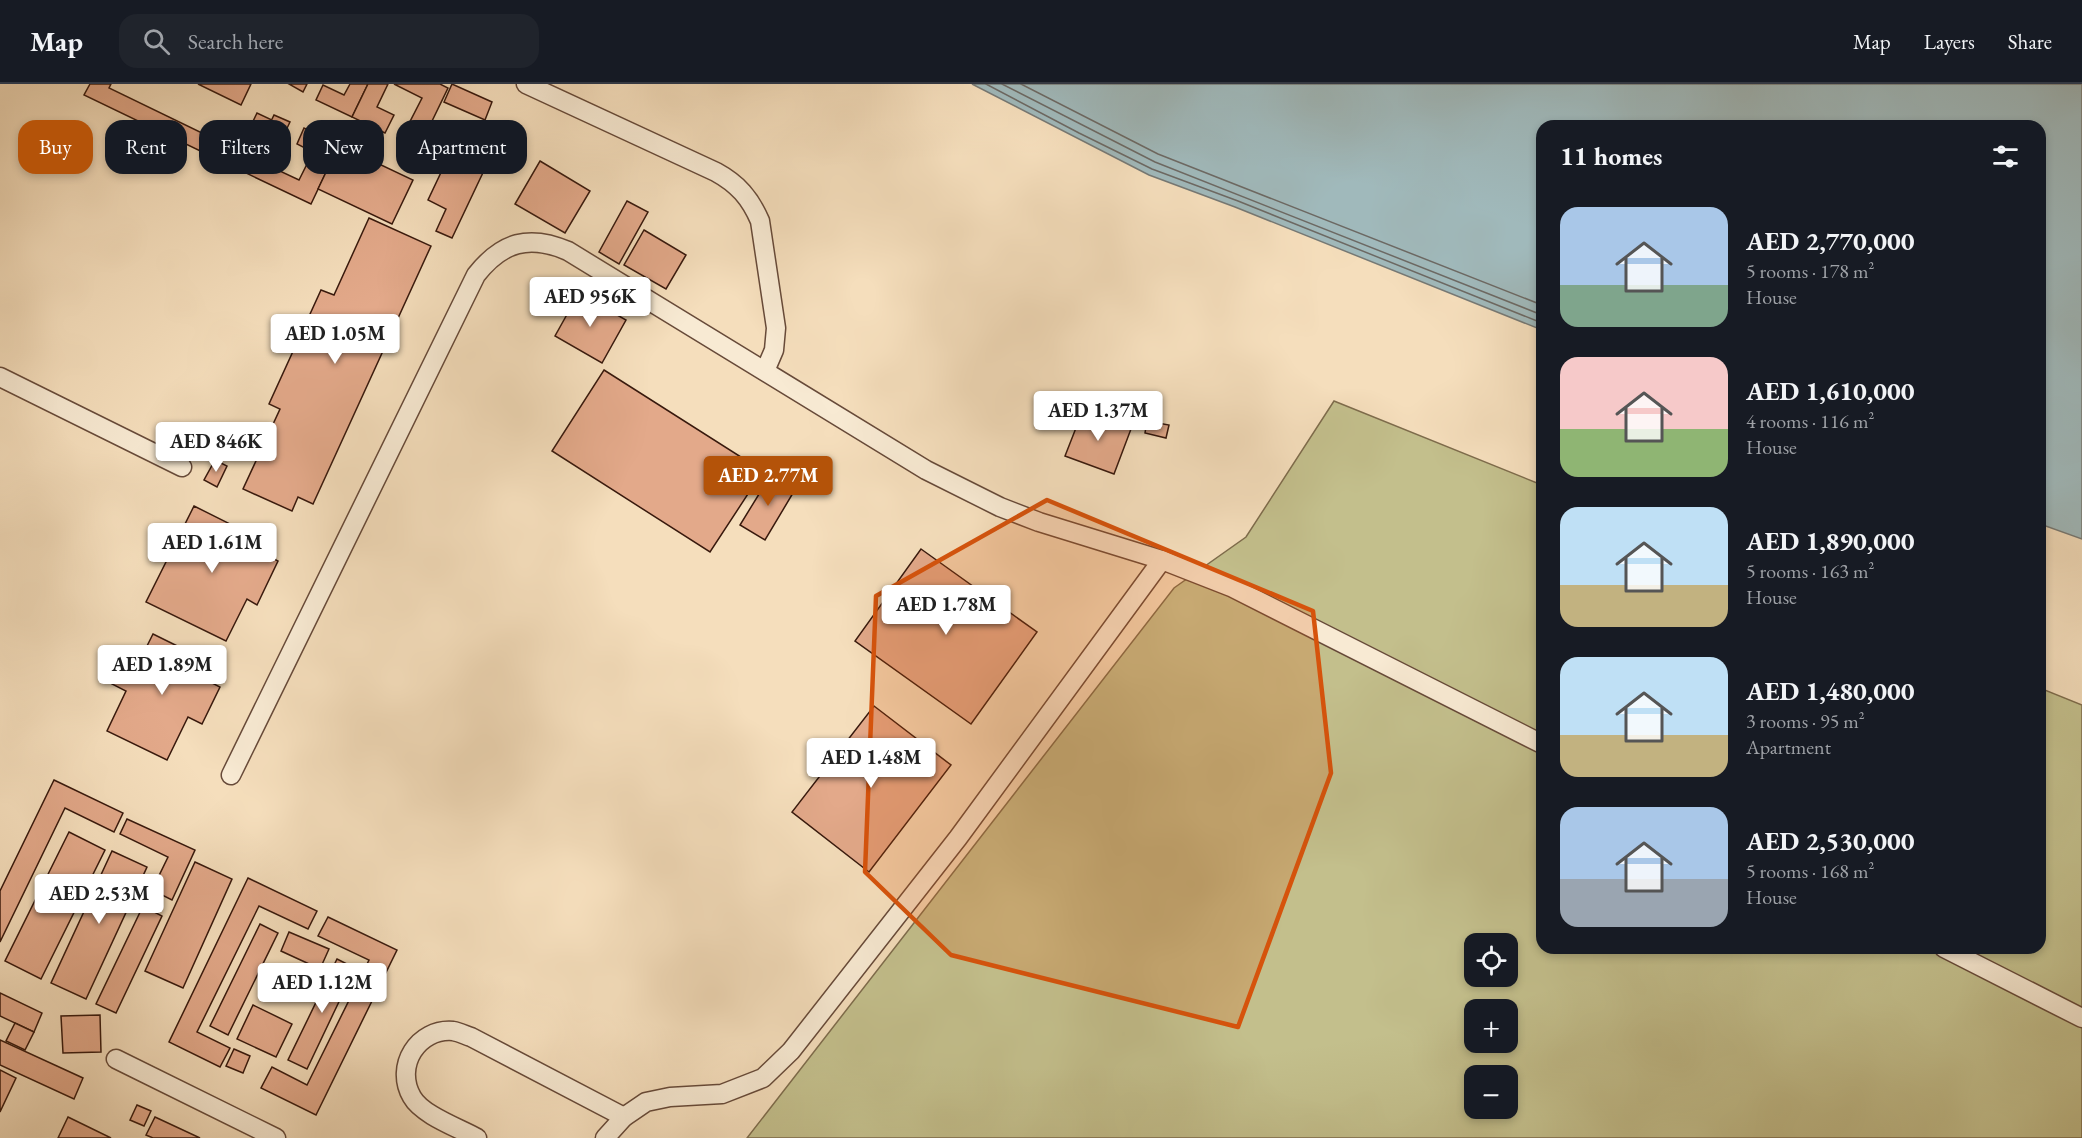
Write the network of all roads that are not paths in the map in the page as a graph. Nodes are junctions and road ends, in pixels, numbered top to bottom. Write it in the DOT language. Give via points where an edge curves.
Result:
graph roads {
  1 [pos="526,84"];
  2 [pos="765,371"];
  3 [pos="0,378"];
  4 [pos="182,467"];
  5 [pos="1162,560"];
  6 [pos="1536,741"];
  7 [pos="231,775"];
  8 [pos="1956,954"];
  9 [pos="2082,1018"];
  10 [pos="116,1059"];
  11 [pos="624,1117"];
  12 [pos="276,1138"];
  13 [pos="477,1138"];
  14 [pos="605,1138"];
  1 -- 2 [label="lane" via="716,172 744,192 760,221 776,328 774,350"];
  2 -- 5 [label="lane" via="962,490 1039,522"];
  2 -- 7 [label="lane" via="553,244 535,242 501,250 476,275"];
  3 -- 4 [label="lane"];
  5 -- 6 [label="lane" via="1231,587"];
  5 -- 11 [label="lane" via="958,838 791,1051 763,1078 722,1094 646,1102"];
  8 -- 9 [label="lane"];
  10 -- 12 [label="lane"];
  11 -- 13 [label="lane" via="471,1037 455,1031 438,1032 411,1051 405,1066 406,1083 412,1098 424,1110"];
  11 -- 14 [label="lane"];
}
